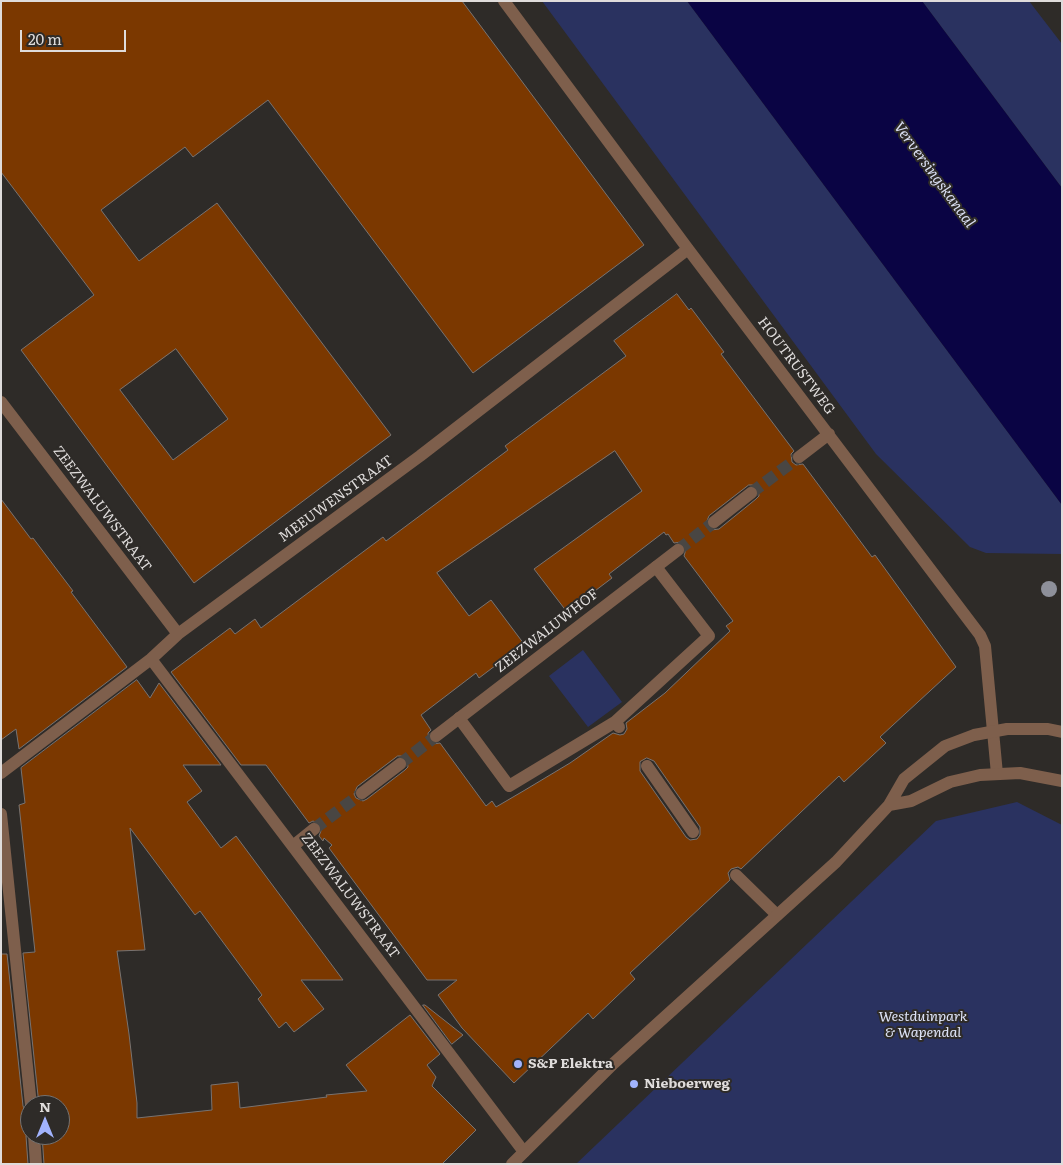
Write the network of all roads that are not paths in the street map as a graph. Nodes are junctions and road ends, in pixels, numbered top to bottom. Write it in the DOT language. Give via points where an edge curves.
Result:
graph roads {
  1 [pos="504,1"];
  2 [pos="688,249"];
  3 [pos="1,402"];
  4 [pos="829,434"];
  5 [pos="798,458"];
  6 [pos="752,493"];
  7 [pos="714,522"];
  8 [pos="678,550"];
  9 [pos="656,567"];
  10 [pos="178,634"];
  11 [pos="151,659"];
  12 [pos="459,718"];
  13 [pos="993,731"];
  14 [pos="1062,732"];
  15 [pos="436,736"];
  16 [pos="400,764"];
  17 [pos="647,766"];
  18 [pos="1,773"];
  19 [pos="997,774"];
  20 [pos="1062,781"];
  21 [pos="362,793"];
  22 [pos="889,805"];
  23 [pos="1,814"];
  24 [pos="314,829"];
  25 [pos="694,832"];
  26 [pos="293,846"];
  27 [pos="736,874"];
  28 [pos="777,915"];
  29 [pos="29,1095"];
  30 [pos="35,1145"];
  31 [pos="524,1152"];
  32 [pos="36,1164"];
  33 [pos="512,1164"];
  1 -- 2 [label="street, HOUTRUSTWEG"];
  2 -- 4 [label="street, HOUTRUSTWEG"];
  2 -- 10 [label="street, MEEUWENSTRAAT" via="420,456"];
  3 -- 10 [label="street, ZEEZWALUWSTRAAT"];
  4 -- 5 [label="street"];
  4 -- 13 [label="street, HOUTRUSTWEG" via="980,634 985,646"];
  6 -- 7 [label="street"];
  8 -- 9 [label="street, ZEEZWALUWHOF"];
  9 -- 12 [label="street, ZEEZWALUWHOF"];
  9 -- 12 [label="street" via="709,636 617,724 509,786"];
  10 -- 11 [label="street, MEEUWENSTRAAT"];
  11 -- 18 [label="street, MEEUWENSTRAAT"];
  11 -- 26 [label="street, ZEEZWALUWSTRAAT"];
  12 -- 15 [label="street, ZEEZWALUWHOF"];
  13 -- 14 [label="street" via="1048,729"];
  13 -- 19 [label="street, HOUTRUSTWEG"];
  13 -- 22 [label="street" via="974,734 945,746 904,779"];
  16 -- 21 [label="street"];
  17 -- 25 [label="street"];
  19 -- 20 [label="street" via="1020,773"];
  19 -- 22 [label="street" via="980,774 950,782 910,801"];
  22 -- 28 [label="street" via="836,862"];
  23 -- 29 [label="street"];
  24 -- 26 [label="street"];
  26 -- 31 [label="street, ZEEZWALUWSTRAAT"];
  27 -- 28 [label="street"];
  28 -- 31 [label="street" via="614,1063"];
  30 -- 32 [label="street"];
  31 -- 33 [label="street"];
}
